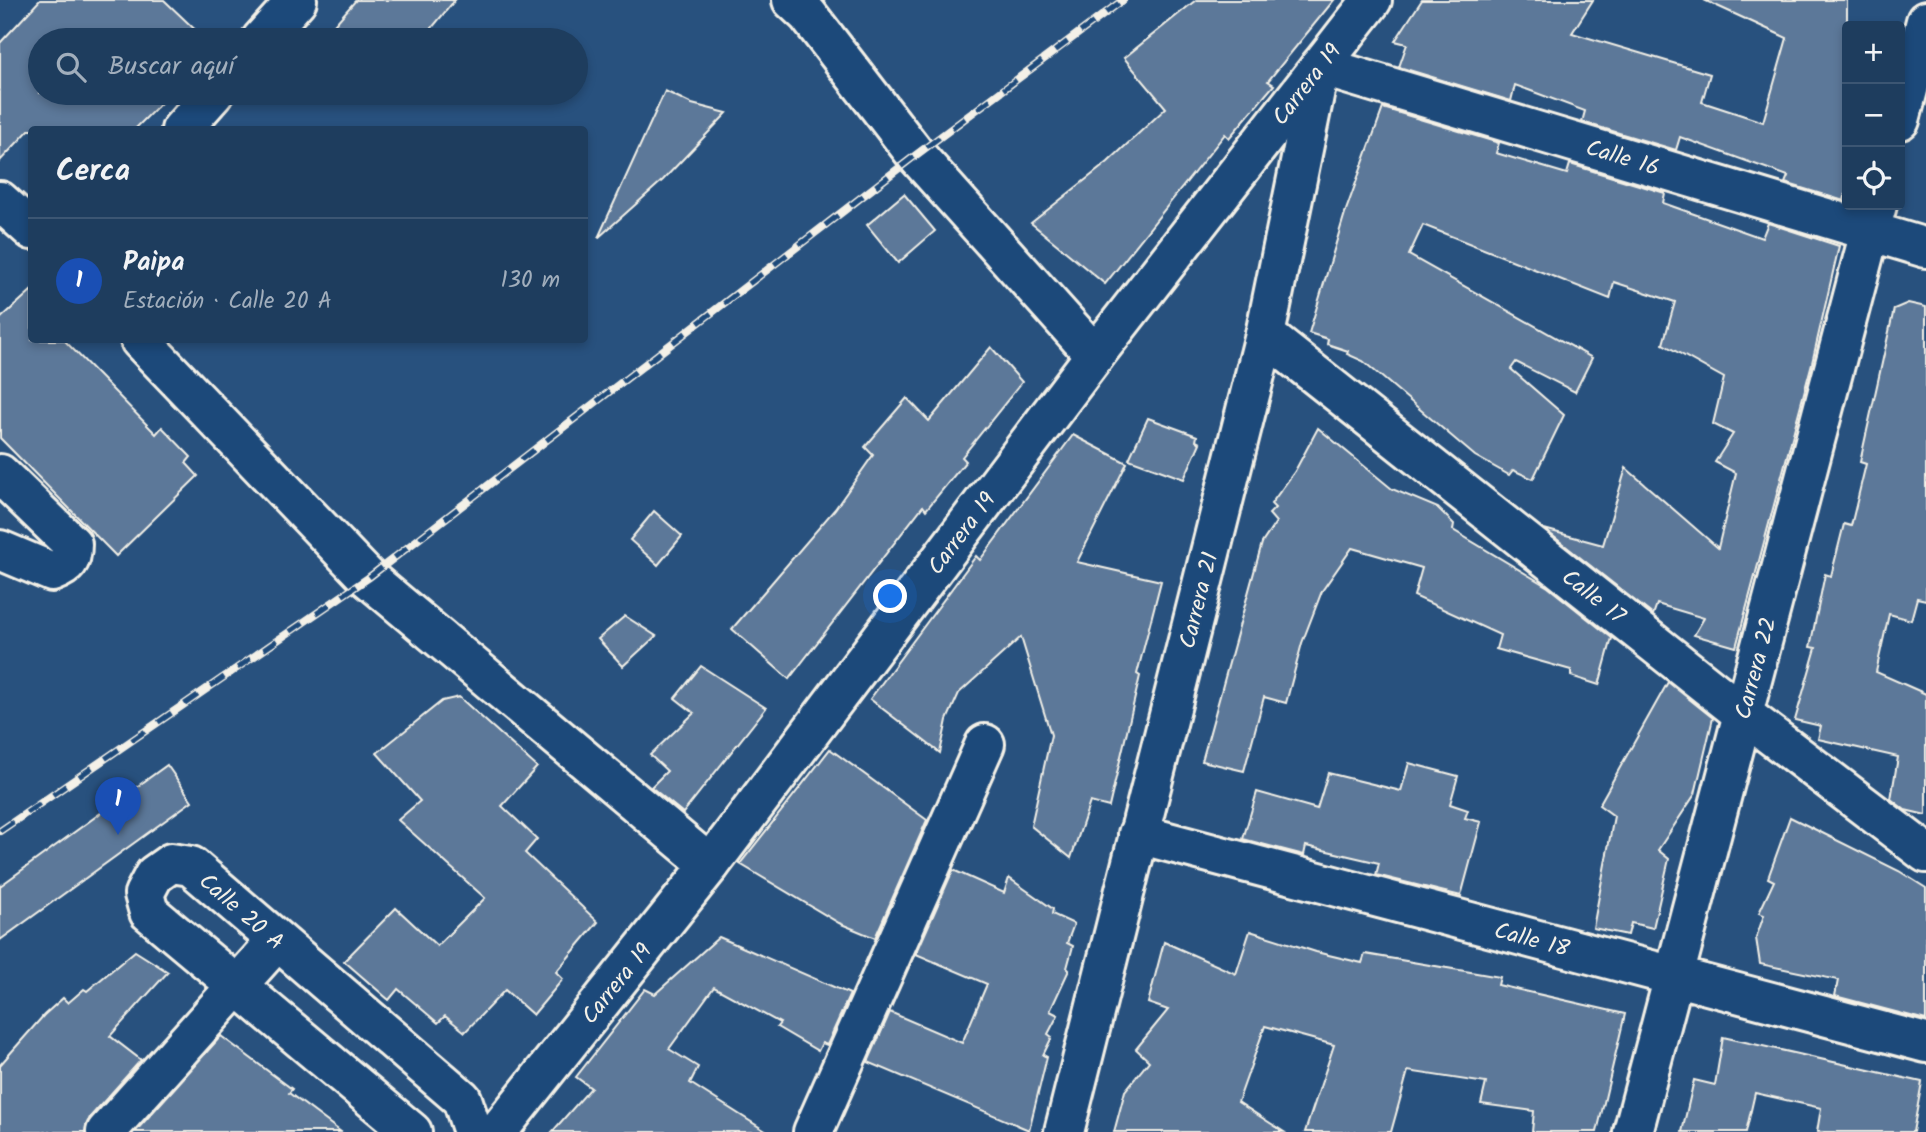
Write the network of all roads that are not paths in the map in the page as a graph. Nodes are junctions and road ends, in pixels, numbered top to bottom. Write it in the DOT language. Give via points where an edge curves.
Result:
graph roads {
  1 [pos="297,0"];
  2 [pos="792,0"];
  3 [pos="1372,0"];
  4 [pos="1926,21"];
  5 [pos="272,28"];
  6 [pos="1320,66"];
  7 [pos="1905,101"];
  8 [pos="203,105"];
  9 [pos="185,126"];
  10 [pos="0,201"];
  11 [pos="1874,218"];
  12 [pos="28,226"];
  13 [pos="1926,248"];
  14 [pos="1265,335"];
  15 [pos="143,343"];
  16 [pos="1095,355"];
  17 [pos="0,474"];
  18 [pos="0,550"];
  19 [pos="1743,714"];
  20 [pos="985,744"];
  21 [pos="1138,834"];
  22 [pos="1926,853"];
  23 [pos="710,865"];
  24 [pos="277,940"];
  25 [pos="1674,976"];
  26 [pos="236,987"];
  27 [pos="1926,1042"];
  28 [pos="106,1132"];
  29 [pos="412,1132"];
  30 [pos="473,1132"];
  31 [pos="497,1132"];
  32 [pos="813,1132"];
  33 [pos="1064,1132"];
  34 [pos="1633,1132"];
  1 -- 5 [label="street"];
  2 -- 16 [label="street" via="916,155"];
  3 -- 6 [label="street, Carrera 19"];
  4 -- 7 [label="street"];
  6 -- 11 [label="street, Calle 16"];
  6 -- 14 [label="street, Carrera 21"];
  6 -- 16 [label="street, Carrera 19"];
  8 -- 9 [label="street"];
  10 -- 12 [label="street"];
  11 -- 13 [label="street, Calle 16"];
  11 -- 19 [label="street, Carrera 22"];
  14 -- 19 [label="street, Calle 17"];
  14 -- 21 [label="street, Carrera 21"];
  15 -- 23 [label="street" via="368,578"];
  16 -- 23 [label="street, Carrera 19"];
  17 -- 18 [label="street" via="72,544 72,558 52,572"];
  19 -- 22 [label="street, Calle 17"];
  19 -- 25 [label="street, Carrera 22"];
  20 -- 32 [label="street"];
  21 -- 25 [label="street, Calle 18"];
  21 -- 33 [label="street, Carrera 21"];
  23 -- 31 [label="street, Carrera 19"];
  24 -- 26 [label="street"];
  24 -- 26 [label="street, Calle 20 A" via="191,866 171,863 154,875 144,894 149,912"];
  24 -- 30 [label="street, Calle 20 A" via="462,1099"];
  25 -- 27 [label="street, Calle 18"];
  25 -- 34 [label="street, Carrera 22"];
  26 -- 28 [label="street"];
  26 -- 29 [label="street, Calle 20 A"];
}
